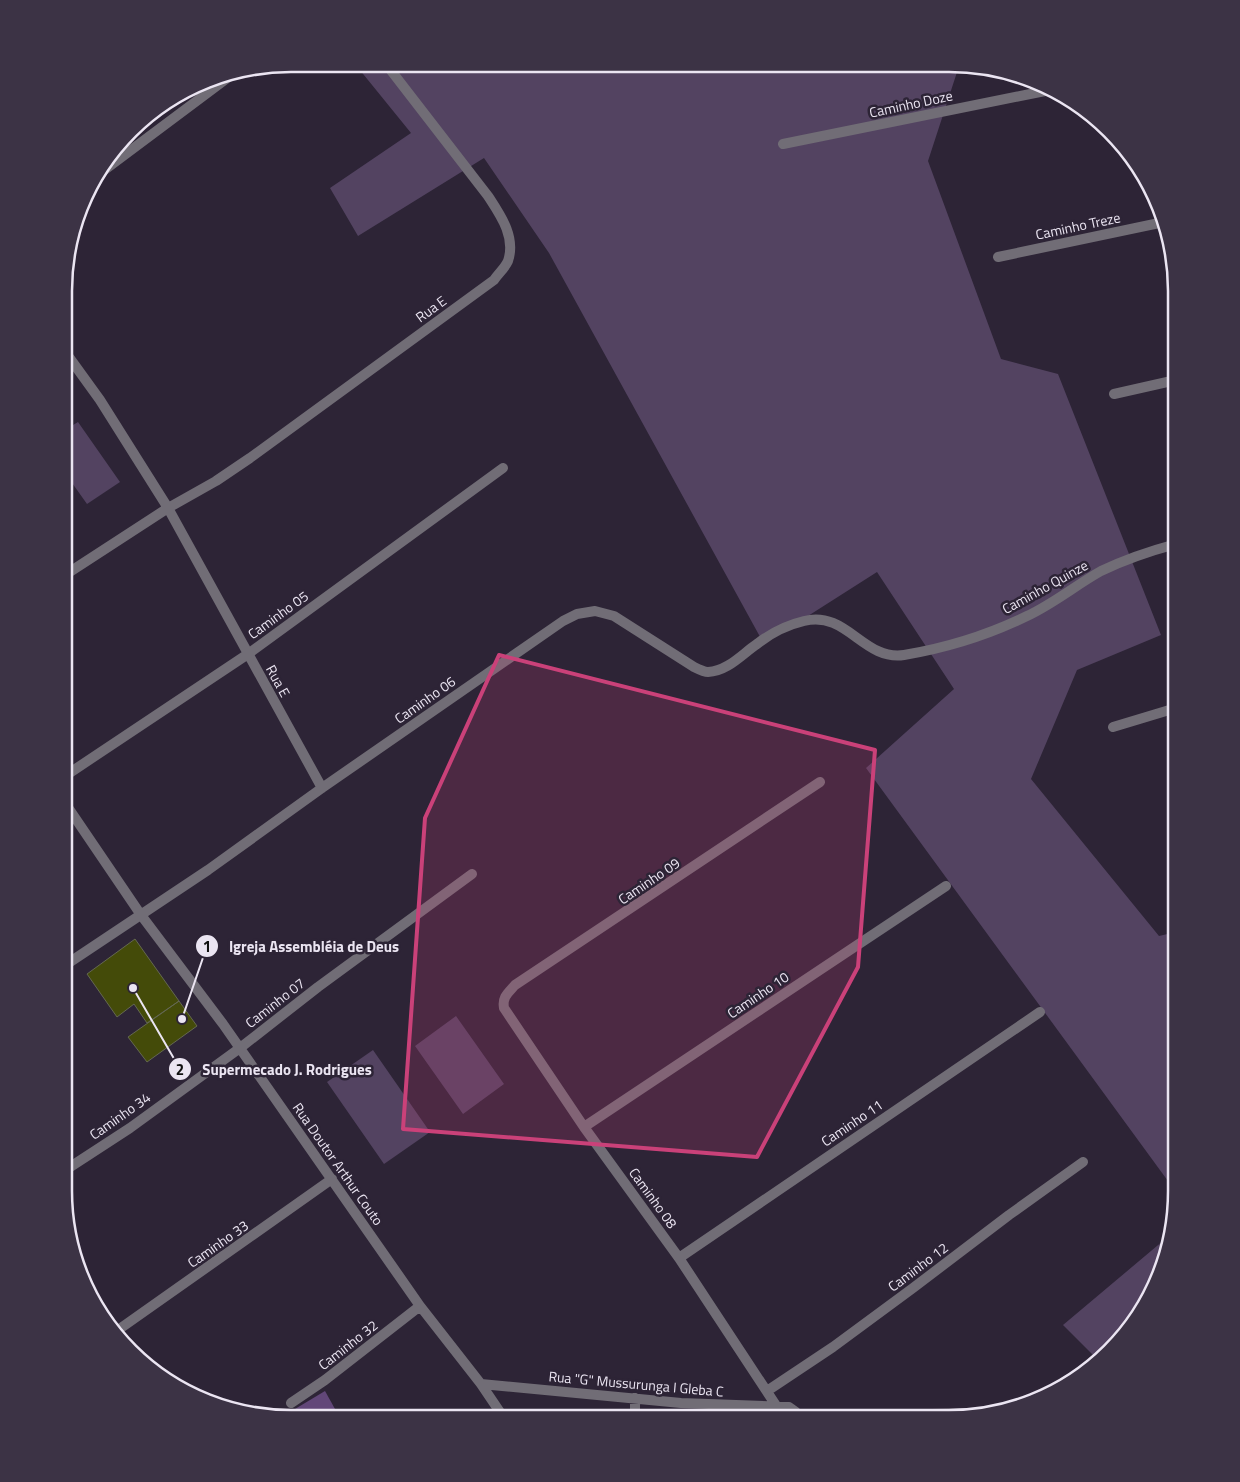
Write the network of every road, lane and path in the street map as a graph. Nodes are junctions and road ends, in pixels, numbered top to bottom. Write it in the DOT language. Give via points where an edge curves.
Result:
graph roads {
  1 [pos="392,72"];
  2 [pos="217,85"];
  3 [pos="1039,92"];
  4 [pos="783,144"];
  5 [pos="116,161"];
  6 [pos="1157,224"];
  7 [pos="998,257"];
  8 [pos="72,361"];
  9 [pos="1168,382"];
  10 [pos="1114,394"];
  11 [pos="503,468"];
  12 [pos="168,508"];
  13 [pos="1168,546"];
  14 [pos="72,570"];
  15 [pos="248,654"];
  16 [pos="738,658"];
  17 [pos="1168,711"];
  18 [pos="1113,728"];
  19 [pos="72,771"];
  20 [pos="820,782"];
  21 [pos="322,788"];
  22 [pos="72,813"];
  23 [pos="472,874"];
  24 [pos="946,886"];
  25 [pos="141,915"];
  26 [pos="72,961"];
  27 [pos="504,1008"];
  28 [pos="1040,1012"];
  29 [pos="240,1048"];
  30 [pos="584,1127"];
  31 [pos="1083,1162"];
  32 [pos="72,1166"];
  33 [pos="332,1179"];
  34 [pos="679,1258"];
  35 [pos="420,1306"];
  36 [pos="121,1328"];
  37 [pos="481,1384"];
  38 [pos="767,1391"];
  39 [pos="635,1398"];
  40 [pos="291,1403"];
  41 [pos="777,1407"];
  42 [pos="499,1410"];
  43 [pos="635,1410"];
  44 [pos="793,1410"];
  1 -- 12 [label="street, Rua E" via="504,220 511,243 507,262 494,280 250,458"];
  2 -- 5 [label="street"];
  3 -- 4 [label="street, Caminho Doze"];
  6 -- 7 [label="street, Caminho Treze"];
  8 -- 12 [label="street, Rua E"];
  9 -- 10 [label="street"];
  11 -- 15 [label="street, Caminho 05"];
  12 -- 14 [label="street, Rua E"];
  12 -- 15 [label="street, Rua E"];
  13 -- 16 [label="street, Caminho Quinze" via="1138,554 1028,616 952,645 901,655 883,653 864,644 844,627 825,620 806,620 781,628"];
  15 -- 19 [label="street, Caminho 05"];
  15 -- 21 [label="street, Rua E"];
  16 -- 21 [label="street, Caminho 06" via="723,669 707,672 614,616 595,611 577,614"];
  17 -- 18 [label="street"];
  20 -- 27 [label="street, Caminho 09" via="515,985 504,999"];
  21 -- 25 [label="street, Caminho 06"];
  22 -- 25 [label="street, Rua Doutor Arthur Couto"];
  23 -- 29 [label="street, Caminho 07"];
  24 -- 30 [label="street, Caminho 10"];
  25 -- 26 [label="street, Caminho 06"];
  25 -- 29 [label="street, Rua Doutor Arthur Couto"];
  27 -- 30 [label="street, Caminho 08"];
  28 -- 34 [label="street, Caminho 11"];
  29 -- 32 [label="street, Caminho 34"];
  29 -- 33 [label="street, Rua Doutor Arthur Couto"];
  30 -- 34 [label="street, Caminho 08"];
  31 -- 38 [label="street, Caminho 12" via="833,1347"];
  33 -- 35 [label="street, Rua Doutor Arthur Couto"];
  33 -- 36 [label="street, Caminho 33"];
  34 -- 38 [label="street, Caminho 08"];
  35 -- 37 [label="street, Rua Doutor Arthur Couto"];
  35 -- 40 [label="street, Caminho 32"];
  37 -- 39 [label="street, Rua \"G\" Mussurunga I Gleba C"];
  37 -- 42 [label="street, Rua Doutor Arthur Couto"];
  38 -- 41 [label="street, Caminho 08"];
  39 -- 41 [label="street, Rua \"G\" Mussurunga I Gleba C"];
  39 -- 43 [label="street"];
  41 -- 44 [label="street, Rua \"G\" Mussurunga I Gleba C"];
}
